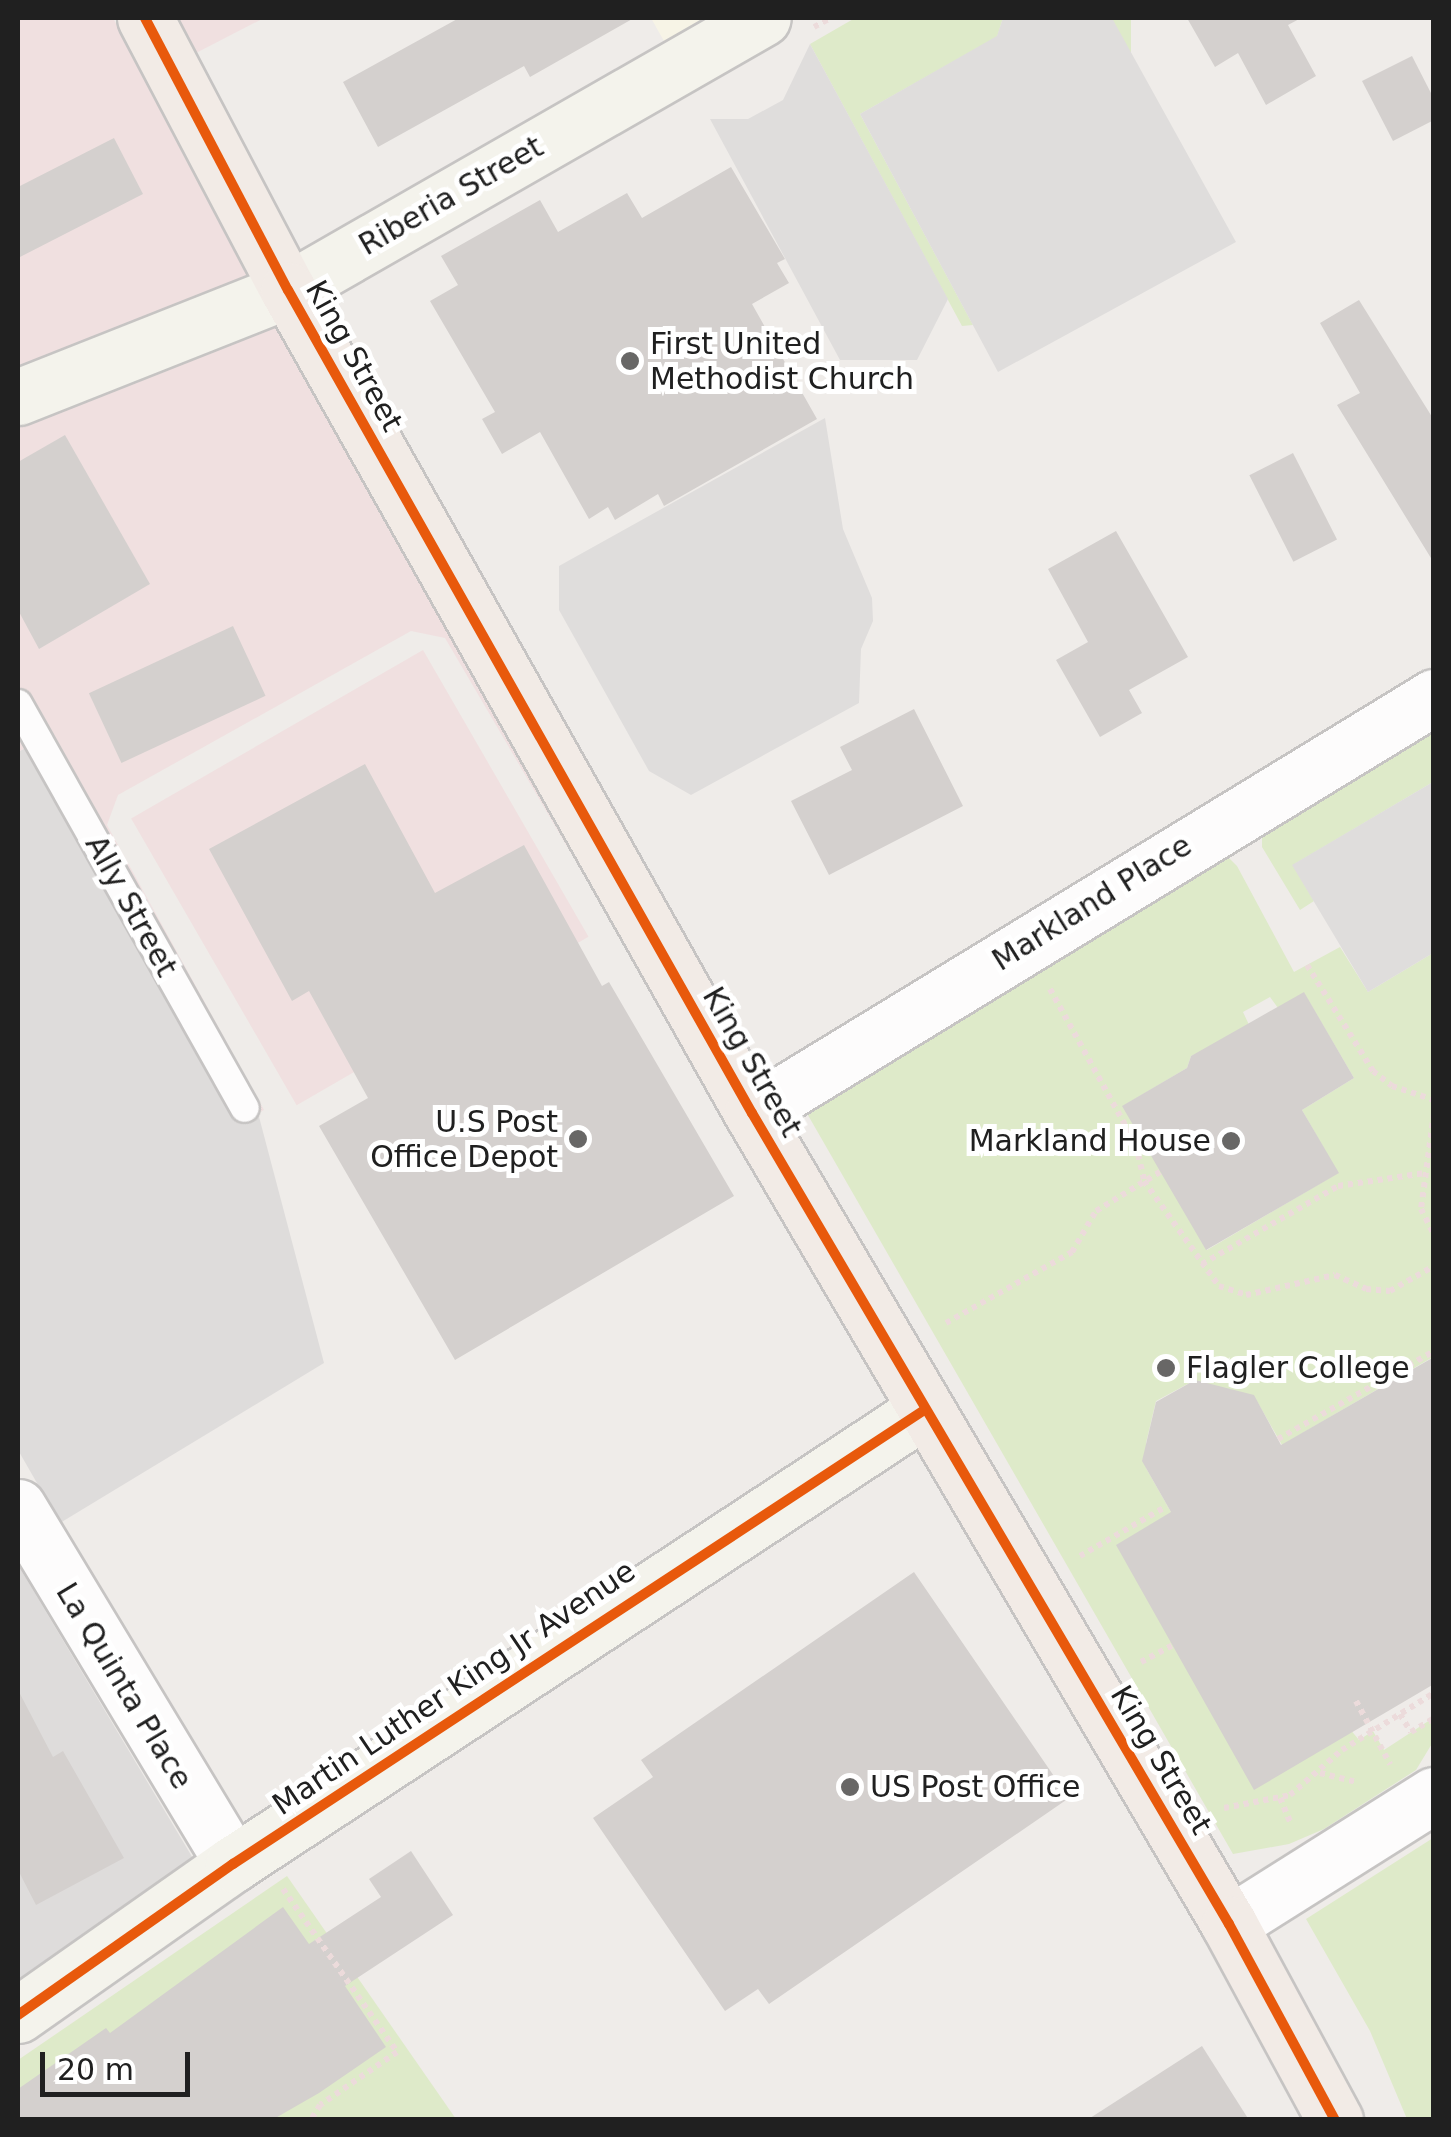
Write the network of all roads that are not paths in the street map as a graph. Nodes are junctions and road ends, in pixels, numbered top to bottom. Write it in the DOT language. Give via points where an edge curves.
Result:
graph roads {
  1 [pos="145,18"];
  2 [pos="763,18"];
  3 [pos="288,290"];
  4 [pos="18,397"];
  5 [pos="1434,696"];
  6 [pos="18,704"];
  7 [pos="246,1108"];
  8 [pos="752,1113"];
  9 [pos="923,1410"];
  10 [pos="18,1507"];
  11 [pos="1434,1795"];
  12 [pos="254,1870"];
  13 [pos="1229,1924"];
  14 [pos="18,2014"];
  15 [pos="1336,2120"];
  1 -- 3 [label="main road, King Street"];
  2 -- 3 [label="street, Riberia Street"];
  3 -- 4 [label="street, Riberia Street"];
  3 -- 8 [label="main road, King Street"];
  5 -- 8 [label="street, Markland Place"];
  6 -- 7 [label="lane, Ally Street"];
  8 -- 9 [label="main road, King Street"];
  9 -- 12 [label="street, Martin Luther King Jr Avenue"];
  9 -- 13 [label="main road, King Street"];
  10 -- 12 [label="street, La Quinta Place"];
  11 -- 13 [label="street"];
  12 -- 14 [label="street, Martin Luther King Jr Avenue"];
  13 -- 15 [label="main road, King Street"];
}
